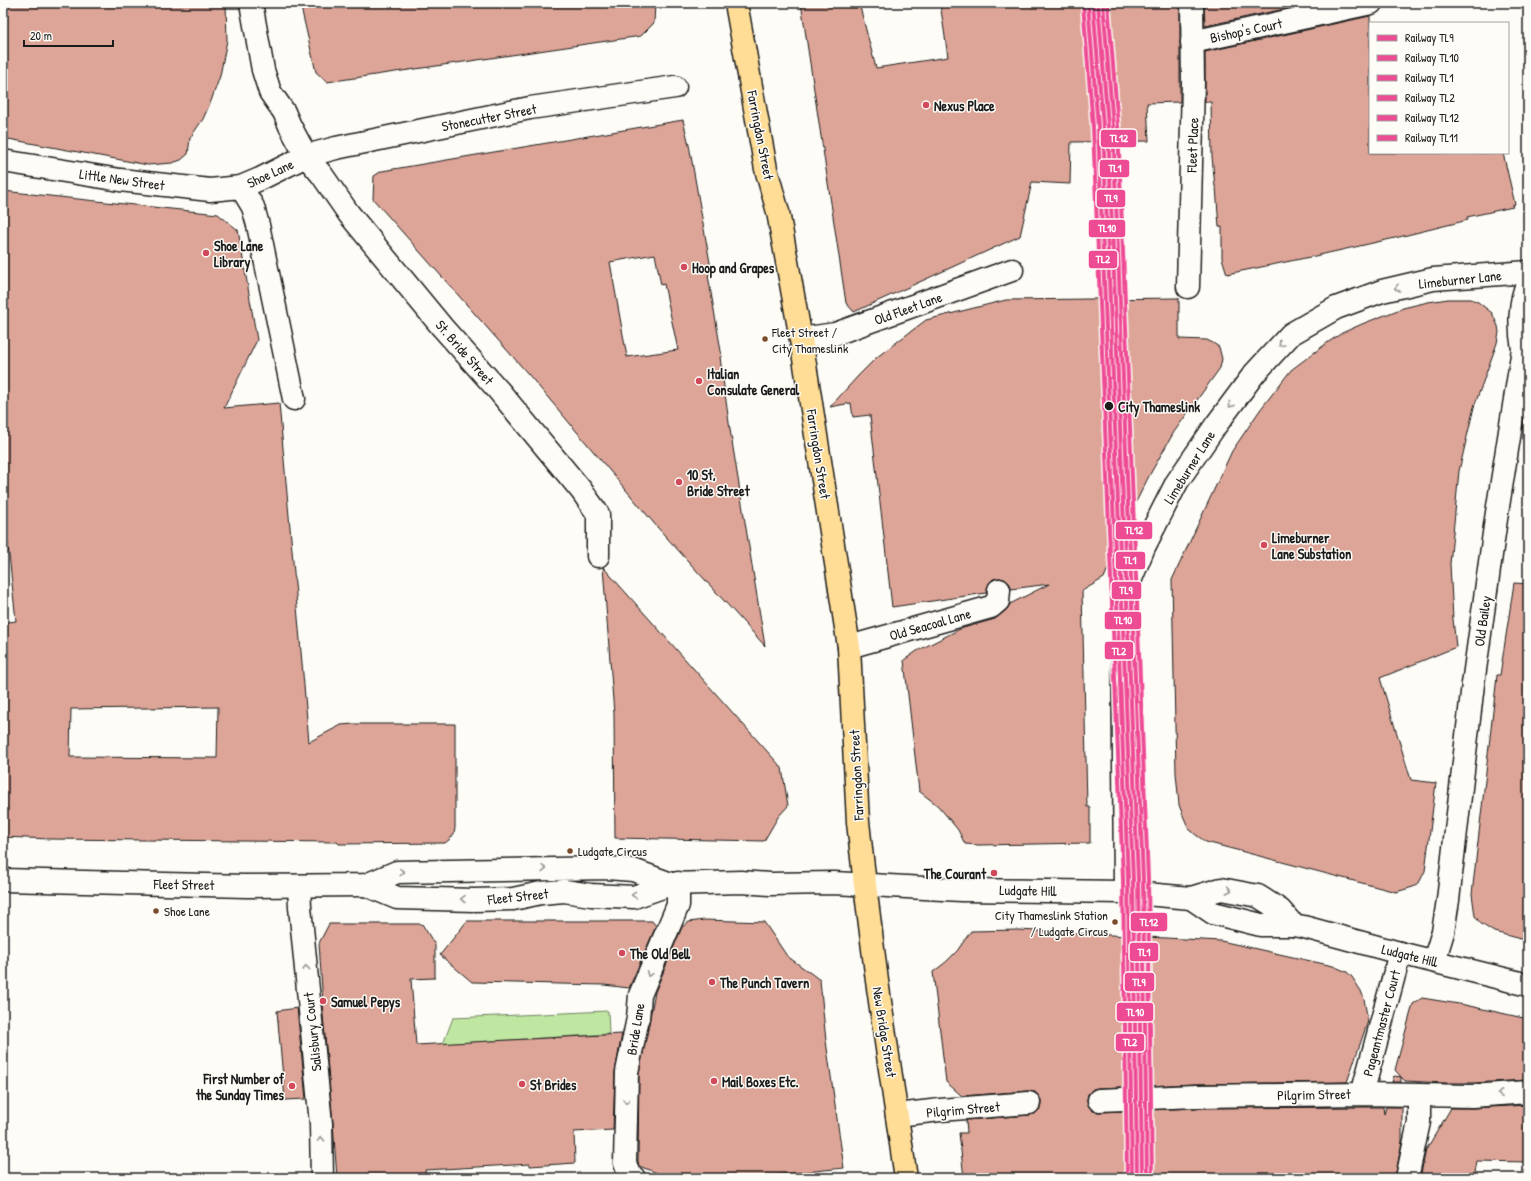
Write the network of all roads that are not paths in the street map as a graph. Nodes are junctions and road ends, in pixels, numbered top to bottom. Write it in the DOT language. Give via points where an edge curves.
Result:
graph roads {
  1 [pos="251,3"];
  2 [pos="736,3"];
  3 [pos="1192,3"];
  4 [pos="1371,3"];
  5 [pos="1192,42"];
  6 [pos="675,87"];
  7 [pos="306,156"];
  8 [pos="3,161"];
  9 [pos="240,187"];
  10 [pos="1012,270"];
  11 [pos="1528,272"];
  12 [pos="1528,282"];
  13 [pos="1188,287"];
  14 [pos="801,339"];
  15 [pos="294,399"];
  16 [pos="598,556"];
  17 [pos="999,590"];
  18 [pos="849,647"];
  19 [pos="3,880"];
  20 [pos="674,884"];
  21 [pos="366,885"];
  22 [pos="865,885"];
  23 [pos="299,886"];
  24 [pos="1125,892"];
  25 [pos="1400,953"];
  26 [pos="1434,961"];
  27 [pos="1528,985"];
  28 [pos="1528,1092"];
  29 [pos="1364,1094"];
  30 [pos="1419,1095"];
  31 [pos="1099,1100"];
  32 [pos="1029,1103"];
  33 [pos="897,1115"];
  34 [pos="632,1177"];
  35 [pos="322,1178"];
  36 [pos="906,1178"];
  37 [pos="1407,1178"];
  1 -- 7 [label="street, Shoe Lane" via="263,70 270,92 284,112"];
  2 -- 14 [label="main road, Farringdon Street" via="766,169 778,212"];
  3 -- 5 [label="street, Fleet Place"];
  4 -- 5 [label="street, Bishop's Court"];
  5 -- 13 [label="street, Fleet Place"];
  6 -- 7 [label="street, Stonecutter Street" via="530,108"];
  7 -- 9 [label="street, Shoe Lane" via="260,180"];
  7 -- 16 [label="street, St. Bride Street" via="348,214 581,490 598,514"];
  8 -- 9 [label="street, Little New Street" via="120,180 210,190"];
  9 -- 15 [label="street, Shoe Lane" via="253,207 258,225"];
  10 -- 14 [label="street, Old Fleet Lane" via="835,334"];
  11 -- 24 [label="street, Limeburner Lane, one-way" via="1433,279 1390,290 1336,308 1291,334 1254,374 1177,482 1144,547 1126,597 1123,623"];
  12 -- 26 [label="street, Old Bailey" via="1524,291 1521,322 1523,349 1474,676 1448,900 1443,932"];
  14 -- 18 [label="main road, Farringdon Street"];
  17 -- 18 [label="street, Old Seacoal Lane" via="998,601 991,607"];
  18 -- 22 [label="main road, Farringdon Street" via="858,822"];
  19 -- 23 [label="street, Fleet Street"];
  21 -- 20 [label="street, Fleet Street, one-way" via="397,872 606,868 633,870"];
  20 -- 21 [label="street, Fleet Street, one-way" via="634,897 564,891 513,899 474,900 397,898"];
  20 -- 22 [label="street, Fleet Street" via="741,882"];
  20 -- 34 [label="street, Bride Lane, one-way" via="678,905 640,994 627,1072 625,1163"];
  21 -- 23 [label="street, Fleet Street"];
  22 -- 24 [label="street, Ludgate Hill" via="968,890"];
  22 -- 33 [label="main road, New Bridge Street"];
  35 -- 23 [label="street, Salisbury Court, one-way" via="321,1124"];
  24 -- 25 [label="street, Ludgate Hill" via="1191,898 1213,912 1261,925 1293,925"];
  25 -- 26 [label="street, Ludgate Hill"];
  25 -- 29 [label="street, Pageantmaster Court"];
  26 -- 27 [label="street, Ludgate Hill"];
  28 -- 30 [label="street, Pilgrim Street, one-way" via="1472,1096"];
  29 -- 30 [label="street, Pilgrim Street"];
  29 -- 31 [label="street, Pilgrim Street"];
  30 -- 37 [label="street" via="1419,1122"];
  32 -- 33 [label="street, Pilgrim Street"];
  33 -- 36 [label="main road, New Bridge Street"];
}
